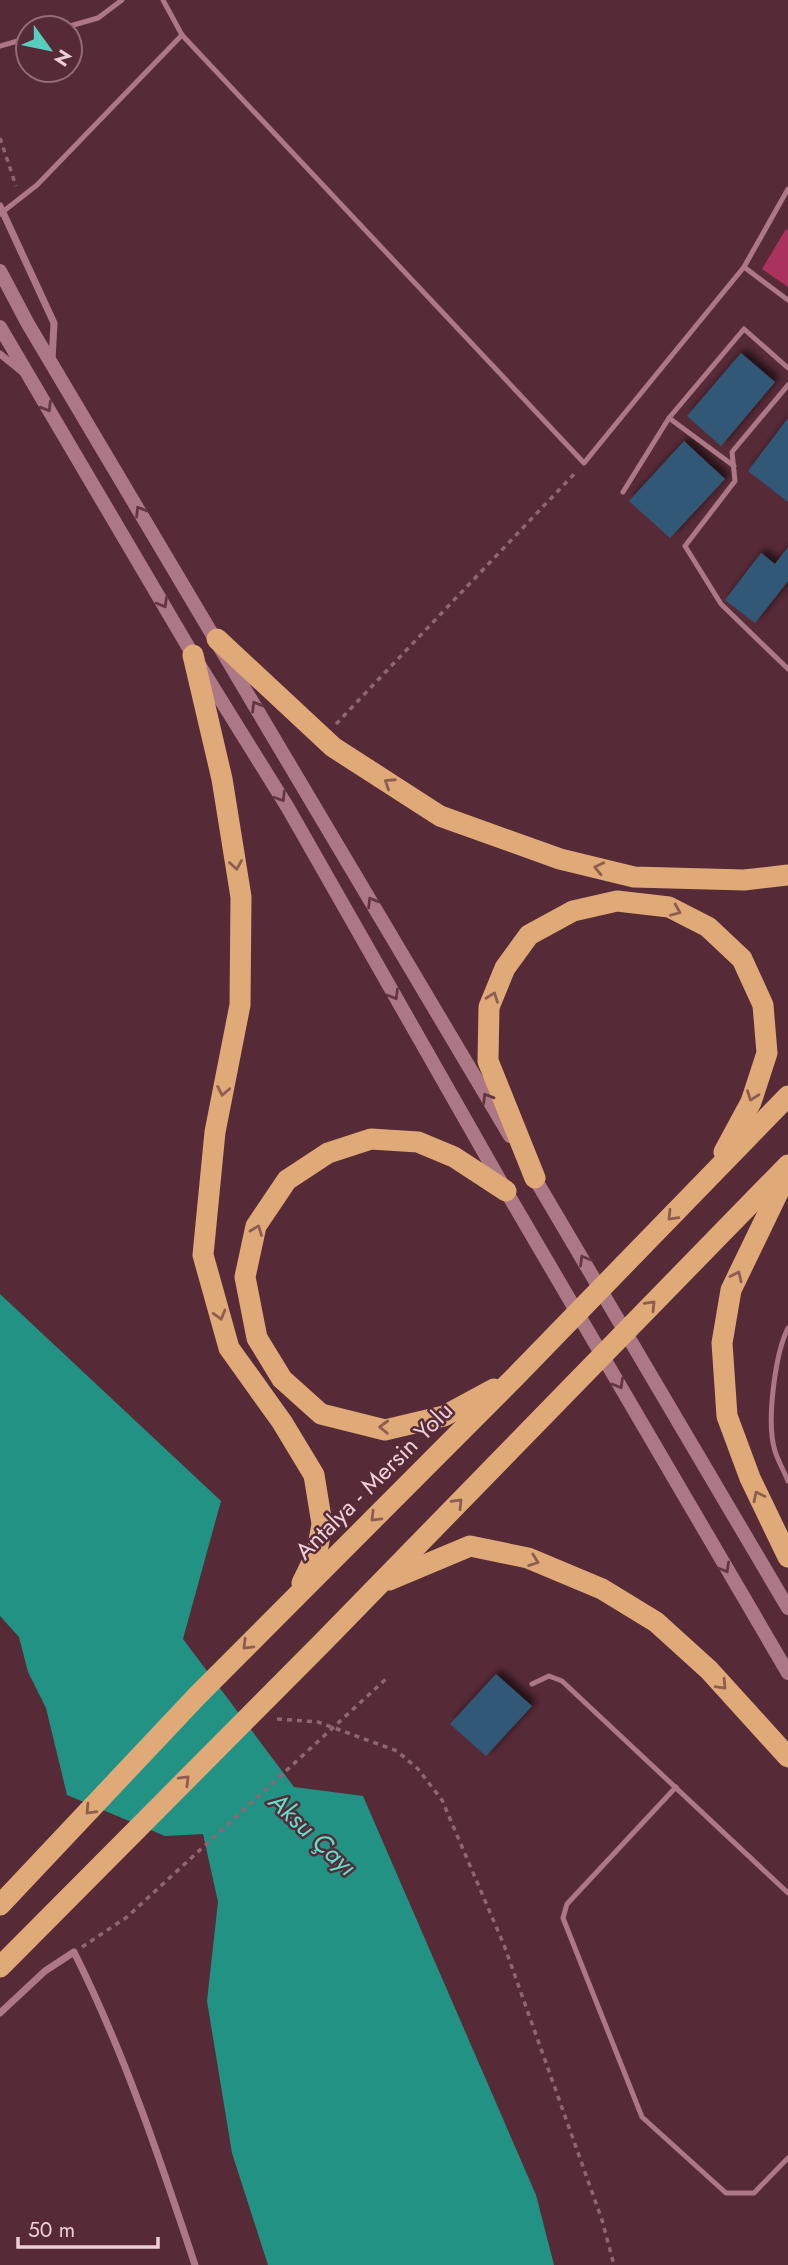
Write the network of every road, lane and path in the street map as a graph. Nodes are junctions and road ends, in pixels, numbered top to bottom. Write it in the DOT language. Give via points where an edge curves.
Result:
graph roads {
  1 [pos="122,0"];
  2 [pos="163,0"];
  3 [pos="84,22"];
  4 [pos="182,35"];
  5 [pos="0,138"];
  6 [pos="788,189"];
  7 [pos="20,199"];
  8 [pos="782,200"];
  9 [pos="788,205"];
  10 [pos="1,211"];
  11 [pos="744,267"];
  12 [pos="0,271"];
  13 [pos="788,300"];
  14 [pos="0,327"];
  15 [pos="0,354"];
  16 [pos="52,364"];
  17 [pos="788,368"];
  18 [pos="29,378"];
  19 [pos="788,385"];
  20 [pos="669,418"];
  21 [pos="584,463"];
  22 [pos="734,466"];
  23 [pos="622,492"];
  24 [pos="217,639"];
  25 [pos="193,654"];
  26 [pos="788,669"];
  27 [pos="321,736"];
  28 [pos="788,875"];
  29 [pos="788,1096"];
  30 [pos="788,1165"];
  31 [pos="788,1172"];
  32 [pos="535,1178"];
  33 [pos="708,1180"];
  34 [pos="506,1191"];
  35 [pos="788,1328"];
  36 [pos="514,1378"];
  37 [pos="788,1481"];
  38 [pos="788,1557"];
  39 [pos="378,1585"];
  40 [pos="295,1597"];
  41 [pos="788,1608"];
  42 [pos="788,1673"];
  43 [pos="387,1678"];
  44 [pos="532,1684"];
  45 [pos="277,1719"];
  46 [pos="788,1757"];
  47 [pos="676,1787"];
  48 [pos="788,1893"];
  49 [pos="0,1905"];
  50 [pos="75,1952"];
  51 [pos="0,1967"];
  52 [pos="0,2013"];
  53 [pos="788,2158"];
  54 [pos="195,2265"];
  55 [pos="614,2265"];
  1 -- 3 [label="lane" via="98,18"];
  2 -- 4 [label="lane"];
  4 -- 7 [label="lane"];
  4 -- 21 [label="lane"];
  5 -- 7 [label="path"];
  6 -- 8 [label="lane"];
  7 -- 10 [label="lane"];
  8 -- 9 [label="lane"];
  8 -- 11 [label="lane"];
  10 -- 16 [label="street" via="54,323"];
  11 -- 13 [label="lane"];
  11 -- 21 [label="lane"];
  12 -- 16 [label="main road"];
  14 -- 18 [label="main road"];
  15 -- 18 [label="street"];
  24 -- 16 [label="main road, one-way"];
  17 -- 20 [label="lane" via="744,329"];
  18 -- 25 [label="main road, one-way"];
  19 -- 22 [label="lane" via="732,453"];
  20 -- 22 [label="lane"];
  20 -- 23 [label="lane"];
  21 -- 27 [label="path"];
  22 -- 26 [label="lane" via="735,481 685,546 721,604"];
  24 -- 27 [label="highway"];
  32 -- 24 [label="main road, one-way"];
  25 -- 34 [label="main road, one-way" via="288,808"];
  25 -- 40 [label="highway, one-way" via="222,779 241,897 240,1005 215,1132 202,1255 229,1348 314,1475 322,1524 317,1552"];
  28 -- 27 [label="highway, one-way" via="744,880 634,877 560,859 440,816"];
  29 -- 33 [label="highway, Antalya - Mersin Yolu"];
  39 -- 30 [label="highway, one-way"];
  38 -- 31 [label="highway, one-way" via="750,1479 727,1416 722,1343 731,1290"];
  32 -- 33 [label="highway, one-way" via="488,1061 489,1007 505,968 529,935 573,911 617,901 669,907 708,927 742,958 763,1005 767,1053 751,1102"];
  41 -- 32 [label="main road, one-way"];
  33 -- 36 [label="highway, Antalya - Mersin Yolu, one-way"];
  36 -- 34 [label="highway, one-way" via="444,1416 385,1430 321,1414 282,1379 257,1338 245,1277 256,1226 287,1180 328,1153 370,1139 418,1142 454,1157"];
  34 -- 42 [label="main road, one-way"];
  35 -- 37 [label="lane" via="772,1391 774,1449"];
  36 -- 40 [label="highway, Antalya - Mersin Yolu, one-way"];
  39 -- 46 [label="highway, one-way" via="470,1546 528,1558 602,1589 665,1630 709,1670"];
  51 -- 39 [label="highway, one-way"];
  40 -- 49 [label="highway, Antalya - Mersin Yolu, one-way"];
  43 -- 50 [label="path" via="127,1917"];
  44 -- 47 [label="lane" via="549,1676 562,1681"];
  45 -- 55 [label="path" via="318,1722 397,1751 442,1800 504,1945"];
  47 -- 48 [label="lane"];
  47 -- 53 [label="lane" via="567,1904 564,1918 642,2117 726,2193 754,2193"];
  50 -- 52 [label="street" via="46,1971"];
  50 -- 54 [label="street" via="98,1998"];
}
